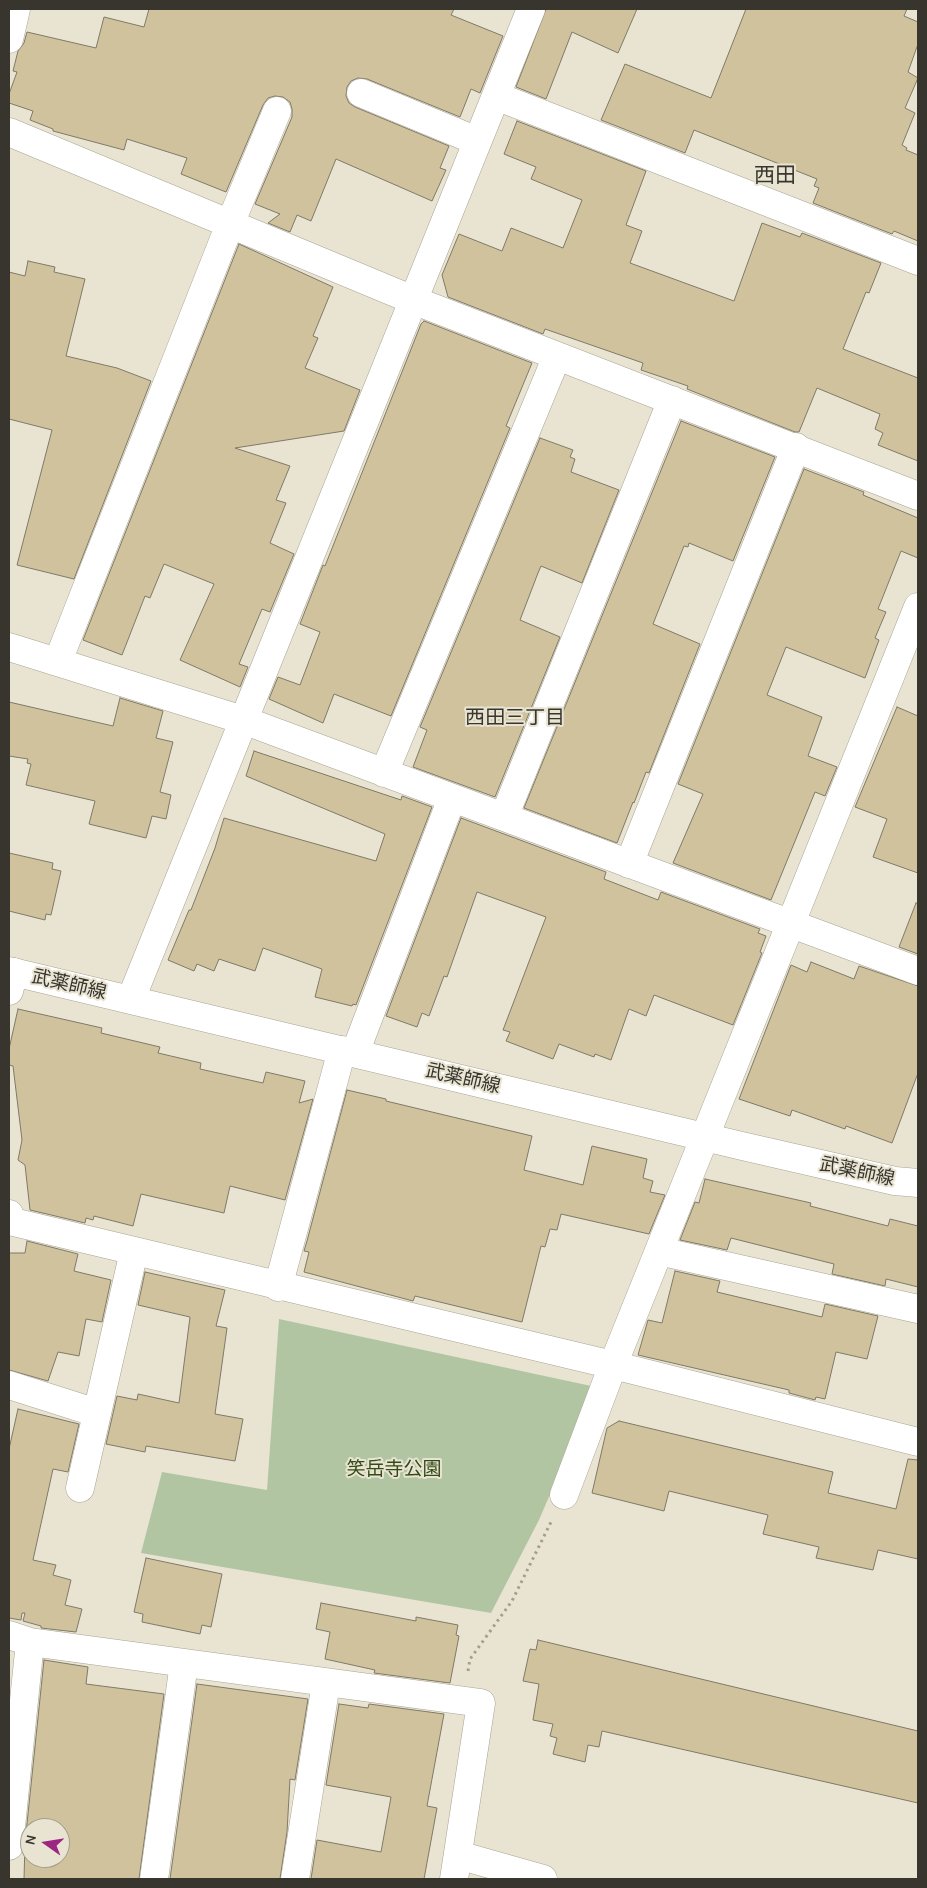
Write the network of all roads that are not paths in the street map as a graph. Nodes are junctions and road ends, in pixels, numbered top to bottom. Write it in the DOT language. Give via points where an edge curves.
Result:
graph roads {
  1 [pos="16,9"];
  2 [pos="531,9"];
  3 [pos="9,38"];
  4 [pos="361,93"];
  5 [pos="496,96"];
  6 [pos="278,111"];
  7 [pos="9,132"];
  8 [pos="477,141"];
  9 [pos="230,224"];
  10 [pos="918,261"];
  11 [pos="414,300"];
  12 [pos="557,356"];
  13 [pos="672,400"];
  14 [pos="796,447"];
  15 [pos="918,496"];
  16 [pos="918,607"];
  17 [pos="9,647"];
  18 [pos="58,661"];
  19 [pos="243,720"];
  20 [pos="384,773"];
  21 [pos="452,798"];
  22 [pos="504,817"];
  23 [pos="629,864"];
  24 [pos="792,924"];
  25 [pos="918,971"];
  26 [pos="10,978"];
  27 [pos="132,999"];
  28 [pos="349,1051"];
  29 [pos="705,1136"];
  30 [pos="918,1183"];
  31 [pos="9,1214"];
  32 [pos="134,1251"];
  33 [pos="659,1251"];
  34 [pos="278,1286"];
  35 [pos="918,1308"];
  36 [pos="613,1365"];
  37 [pos="9,1385"];
  38 [pos="97,1414"];
  39 [pos="918,1442"];
  40 [pos="80,1488"];
  41 [pos="564,1495"];
  42 [pos="19,1638"];
  43 [pos="184,1663"];
  44 [pos="326,1682"];
  45 [pos="9,1846"];
  46 [pos="456,1867"];
  47 [pos="154,1879"];
  48 [pos="295,1879"];
  49 [pos="543,1879"];
  1 -- 3 [label="street"];
  2 -- 5 [label="street"];
  4 -- 8 [label="street"];
  5 -- 8 [label="street"];
  5 -- 10 [label="street"];
  6 -- 9 [label="street"];
  7 -- 9 [label="street"];
  8 -- 11 [label="street"];
  9 -- 11 [label="street"];
  9 -- 18 [label="street"];
  11 -- 12 [label="street"];
  11 -- 19 [label="street"];
  12 -- 13 [label="street"];
  12 -- 20 [label="street"];
  13 -- 14 [label="street"];
  13 -- 22 [label="street"];
  14 -- 15 [label="street"];
  14 -- 23 [label="street"];
  16 -- 24 [label="street"];
  17 -- 18 [label="street"];
  18 -- 19 [label="street"];
  19 -- 20 [label="street"];
  19 -- 27 [label="street"];
  20 -- 21 [label="street"];
  21 -- 22 [label="street"];
  21 -- 28 [label="street"];
  22 -- 23 [label="street"];
  23 -- 24 [label="street"];
  24 -- 25 [label="street"];
  24 -- 29 [label="street"];
  26 -- 27 [label="street, 武薬師線"];
  27 -- 28 [label="street, 武薬師線"];
  28 -- 29 [label="street, 武薬師線"];
  28 -- 34 [label="street"];
  29 -- 30 [label="street, 武薬師線" via="895,1181"];
  29 -- 33 [label="street"];
  31 -- 32 [label="street" via="9,1221"];
  32 -- 34 [label="street"];
  32 -- 38 [label="street"];
  33 -- 35 [label="street"];
  33 -- 36 [label="street"];
  34 -- 36 [label="street"];
  36 -- 39 [label="street"];
  36 -- 41 [label="street"];
  37 -- 38 [label="street"];
  38 -- 40 [label="street"];
  42 -- 43 [label="street"];
  42 -- 45 [label="street"];
  43 -- 44 [label="street"];
  43 -- 47 [label="street"];
  44 -- 46 [label="street" via="482,1703"];
  44 -- 48 [label="street"];
  46 -- 49 [label="street"];
}
